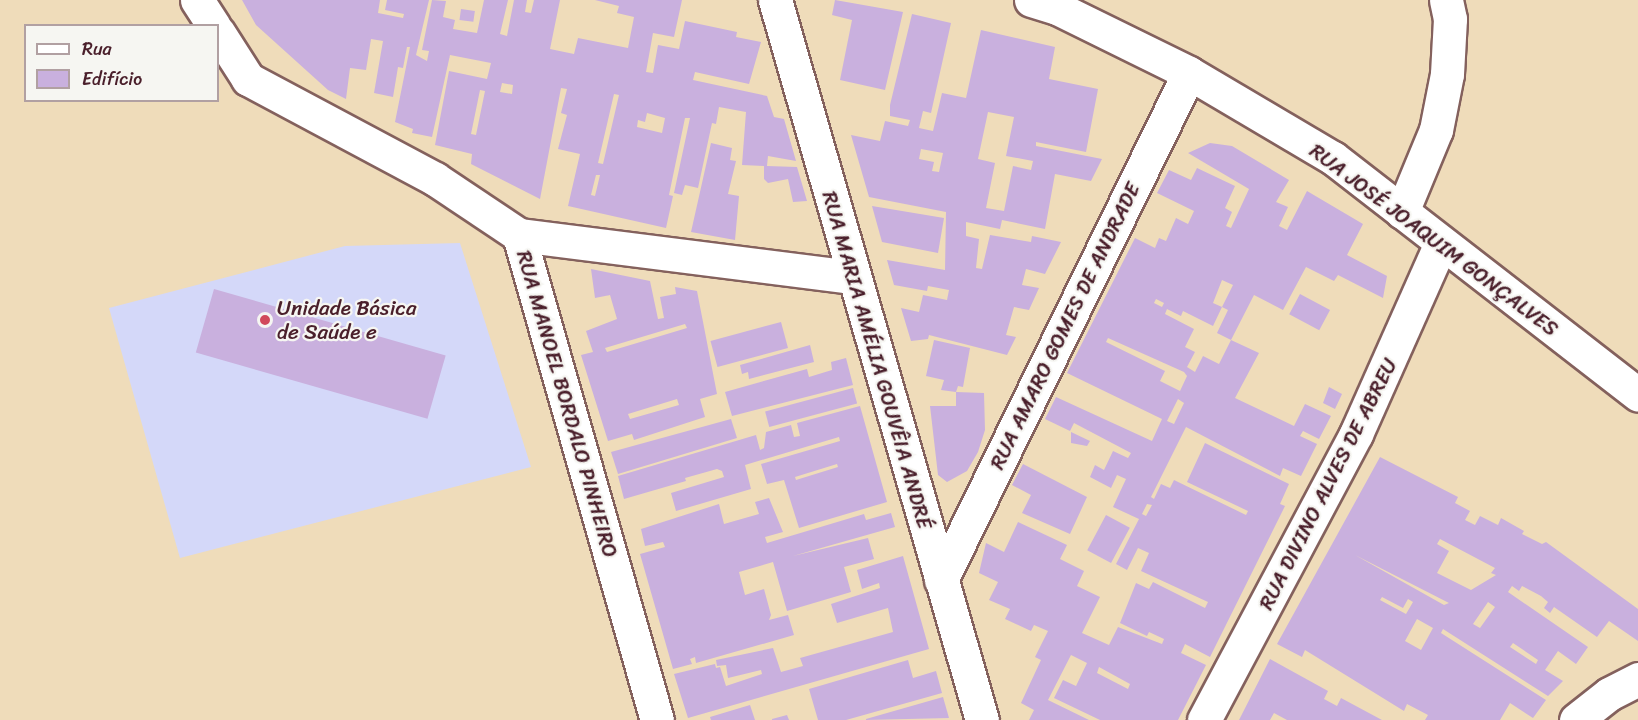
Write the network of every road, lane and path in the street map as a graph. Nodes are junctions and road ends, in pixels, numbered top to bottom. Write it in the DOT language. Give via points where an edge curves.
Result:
graph roads {
  1 [pos="197,0"];
  2 [pos="776,0"];
  3 [pos="1031,0"];
  4 [pos="1446,0"];
  5 [pos="213,24"];
  6 [pos="219,34"];
  7 [pos="1189,73"];
  8 [pos="1402,212"];
  9 [pos="519,235"];
  10 [pos="1441,243"];
  11 [pos="852,277"];
  12 [pos="1638,395"];
  13 [pos="941,580"];
  14 [pos="1638,679"];
  15 [pos="657,720"];
  16 [pos="982,720"];
  17 [pos="1204,720"];
  18 [pos="1576,720"];
  1 -- 5 [label="street"];
  2 -- 11 [label="street, RUA MARIA AMÉLIA GOUVÊIA ANDRÉ"];
  3 -- 7 [label="street, RUA JOSÉ JOAQUIM GONÇALVES" via="1057,8"];
  4 -- 8 [label="street" via="1450,19 1447,74 1436,130"];
  6 -- 9 [label="street, RUA MANOEL BORDALO PINHEIRO" via="248,79 435,179"];
  7 -- 8 [label="street, RUA JOSÉ JOAQUIM GONÇALVES" via="1333,158"];
  7 -- 13 [label="street, RUA AMARO GOMES DE ANDRADE"];
  8 -- 10 [label="street, RUA JOSÉ JOAQUIM GONÇALVES"];
  9 -- 11 [label="street"];
  9 -- 15 [label="street, RUA MANOEL BORDALO PINHEIRO"];
  10 -- 12 [label="street, RUA JOSÉ JOAQUIM GONÇALVES"];
  10 -- 17 [label="street, RUA DIVINO ALVES DE ABREU" via="1356,434"];
  11 -- 13 [label="street, RUA MARIA AMÉLIA GOUVÊIA ANDRÉ"];
  13 -- 16 [label="street, RUA MARIA AMÉLIA GOUVÊIA ANDRÉ"];
  14 -- 18 [label="street" via="1609,694"];
}
